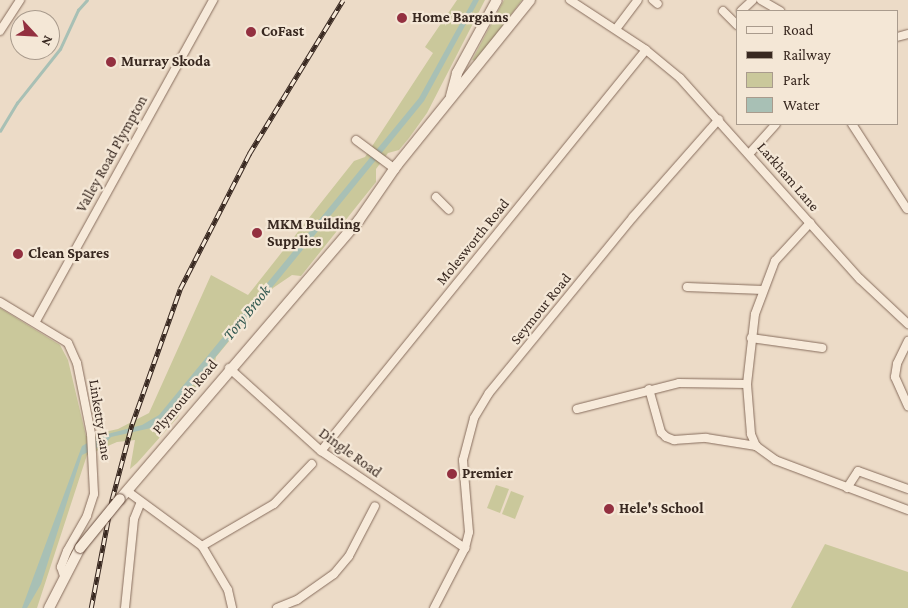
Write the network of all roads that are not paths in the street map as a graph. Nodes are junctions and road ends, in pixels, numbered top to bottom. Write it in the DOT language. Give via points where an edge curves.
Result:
graph roads {
  1 [pos="20,0"];
  2 [pos="213,0"];
  3 [pos="498,0"];
  4 [pos="530,0"];
  5 [pos="570,0"];
  6 [pos="638,0"];
  7 [pos="753,0"];
  8 [pos="761,0"];
  9 [pos="743,10"];
  10 [pos="778,10"];
  11 [pos="723,11"];
  12 [pos="735,20"];
  13 [pos="616,29"];
  14 [pos="0,31"];
  15 [pos="646,50"];
  16 [pos="451,97"];
  17 [pos="719,118"];
  18 [pos="775,125"];
  19 [pos="853,125"];
  20 [pos="356,140"];
  21 [pos="749,154"];
  22 [pos="395,169"];
  23 [pos="436,197"];
  24 [pos="907,209"];
  25 [pos="450,210"];
  26 [pos="810,223"];
  27 [pos="687,287"];
  28 [pos="763,290"];
  29 [pos="0,302"];
  30 [pos="36,321"];
  31 [pos="908,324"];
  32 [pos="751,338"];
  33 [pos="908,341"];
  34 [pos="822,348"];
  35 [pos="229,368"];
  36 [pos="747,384"];
  37 [pos="649,389"];
  38 [pos="908,406"];
  39 [pos="577,408"];
  40 [pos="756,446"];
  41 [pos="321,451"];
  42 [pos="312,464"];
  43 [pos="846,488"];
  44 [pos="908,489"];
  45 [pos="123,495"];
  46 [pos="141,502"];
  47 [pos="374,506"];
  48 [pos="908,510"];
  49 [pos="202,546"];
  50 [pos="465,548"];
  51 [pos="64,576"];
  52 [pos="49,608"];
  53 [pos="125,608"];
  54 [pos="232,608"];
  55 [pos="277,608"];
  56 [pos="434,608"];
  1 -- 14 [label="street"];
  2 -- 30 [label="street, Valley Road Plympton"];
  3 -- 16 [label="main road, Plymouth Road" via="457,73"];
  4 -- 16 [label="main road, Plymouth Road" via="471,77"];
  5 -- 13 [label="street, Larkham Lane"];
  6 -- 13 [label="street"];
  7 -- 9 [label="street"];
  8 -- 10 [label="street"];
  11 -- 12 [label="street"];
  13 -- 15 [label="street, Larkham Lane"];
  15 -- 17 [label="street, Larkham Lane" via="680,78"];
  15 -- 41 [label="street, Molesworth Road"];
  16 -- 22 [label="main road, Plymouth Road"];
  17 -- 21 [label="street, Larkham Lane"];
  17 -- 50 [label="street, Seymour Road" via="489,393 474,418 463,460 471,518"];
  18 -- 21 [label="street"];
  19 -- 24 [label="street"];
  20 -- 22 [label="street"];
  21 -- 26 [label="street, Larkham Lane"];
  22 -- 35 [label="main road, Plymouth Road" via="359,220"];
  23 -- 25 [label="street"];
  26 -- 28 [label="street" via="785,247"];
  26 -- 31 [label="street, Larkham Lane" via="860,279"];
  27 -- 28 [label="street"];
  28 -- 32 [label="street"];
  29 -- 30 [label="street, Linketty Lane"];
  30 -- 51 [label="street, Linketty Lane" via="68,343 77,364 92,434 94,494 87,516 61,567"];
  32 -- 34 [label="street"];
  32 -- 36 [label="street"];
  33 -- 38 [label="street" via="897,364 895,377"];
  35 -- 41 [label="street, Dingle Road"];
  35 -- 45 [label="main road, Plymouth Road"];
  36 -- 37 [label="street" via="679,383"];
  36 -- 40 [label="street" via="751,434"];
  37 -- 39 [label="street"];
  37 -- 40 [label="street" via="661,432 666,437 674,440 706,438"];
  40 -- 43 [label="street" via="775,460"];
  41 -- 50 [label="street, Dingle Road"];
  42 -- 49 [label="street" via="274,504"];
  43 -- 44 [label="street" via="858,470"];
  43 -- 48 [label="street"];
  45 -- 46 [label="street"];
  45 -- 51 [label="main road, Plymouth Road, bridge" via="80,548"];
  46 -- 49 [label="street" via="165,516"];
  46 -- 53 [label="street" via="134,519"];
  47 -- 55 [label="street" via="349,556 334,574 298,600"];
  49 -- 54 [label="street" via="228,590"];
  50 -- 56 [label="street, Seymour Road"];
  51 -- 52 [label="main road, Plymouth Road"];
}
